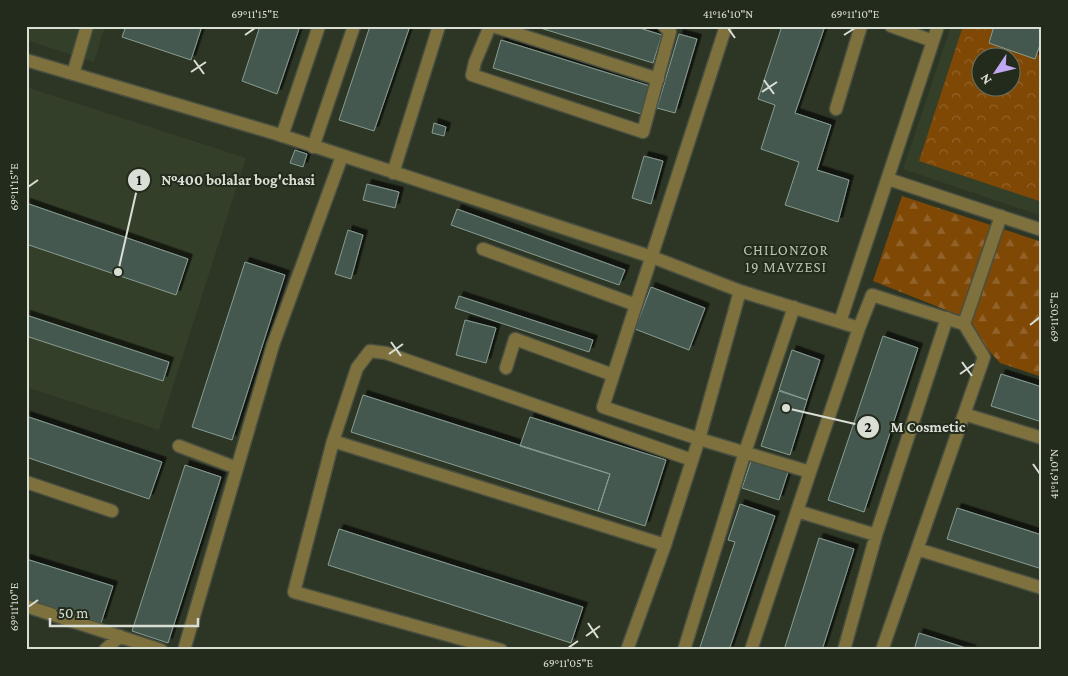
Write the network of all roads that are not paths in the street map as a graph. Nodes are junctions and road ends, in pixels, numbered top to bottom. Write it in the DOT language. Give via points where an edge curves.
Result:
graph roads {
  1 [pos="87,26"];
  2 [pos="319,26"];
  3 [pos="354,26"];
  4 [pos="439,26"];
  5 [pos="491,26"];
  6 [pos="664,26"];
  7 [pos="726,26"];
  8 [pos="861,26"];
  9 [pos="891,26"];
  10 [pos="938,26"];
  11 [pos="933,41"];
  12 [pos="26,60"];
  13 [pos="73,74"];
  14 [pos="658,79"];
  15 [pos="836,110"];
  16 [pos="282,136"];
  17 [pos="313,146"];
  18 [pos="342,156"];
  19 [pos="393,172"];
  20 [pos="888,179"];
  21 [pos="1001,216"];
  22 [pos="1042,230"];
  23 [pos="482,249"];
  24 [pos="652,257"];
  25 [pos="740,291"];
  26 [pos="636,305"];
  27 [pos="794,307"];
  28 [pos="947,318"];
  29 [pos="840,322"];
  30 [pos="964,324"];
  31 [pos="859,328"];
  32 [pos="506,368"];
  33 [pos="613,375"];
  34 [pos="603,408"];
  35 [pos="964,414"];
  36 [pos="594,425"];
  37 [pos="1042,438"];
  38 [pos="699,439"];
  39 [pos="333,442"];
  40 [pos="180,446"];
  41 [pos="745,452"];
  42 [pos="692,460"];
  43 [pos="237,468"];
  44 [pos="810,472"];
  45 [pos="26,482"];
  46 [pos="797,510"];
  47 [pos="112,511"];
  48 [pos="876,535"];
  49 [pos="665,545"];
  50 [pos="917,549"];
  51 [pos="1042,588"];
  52 [pos="26,606"];
  53 [pos="120,636"];
  54 [pos="475,646"];
  55 [pos="105,650"];
  56 [pos="162,650"];
  57 [pos="184,650"];
  58 [pos="501,650"];
  59 [pos="627,650"];
  60 [pos="684,650"];
  61 [pos="751,650"];
  62 [pos="844,650"];
  63 [pos="882,650"];
  1 -- 13 [label="street"];
  2 -- 16 [label="street"];
  3 -- 17 [label="street"];
  4 -- 19 [label="street"];
  5 -- 14 [label="street"];
  5 -- 14 [label="street" via="472,75 643,132"];
  6 -- 14 [label="street" via="670,32"];
  7 -- 24 [label="street"];
  8 -- 15 [label="street"];
  9 -- 11 [label="street"];
  10 -- 11 [label="street"];
  11 -- 20 [label="street"];
  12 -- 13 [label="street"];
  13 -- 16 [label="street"];
  16 -- 17 [label="street"];
  17 -- 18 [label="street"];
  18 -- 19 [label="street"];
  18 -- 43 [label="street" via="272,345"];
  19 -- 24 [label="street"];
  20 -- 21 [label="street"];
  20 -- 29 [label="street"];
  21 -- 22 [label="street"];
  21 -- 30 [label="street"];
  23 -- 26 [label="street"];
  24 -- 25 [label="street"];
  24 -- 26 [label="street"];
  25 -- 27 [label="street"];
  25 -- 38 [label="street"];
  26 -- 33 [label="street"];
  27 -- 29 [label="street"];
  27 -- 41 [label="street"];
  28 -- 30 [label="street"];
  28 -- 31 [label="street" via="872,295"];
  28 -- 48 [label="street"];
  29 -- 31 [label="street"];
  30 -- 35 [label="street" via="984,357"];
  31 -- 44 [label="street"];
  32 -- 33 [label="street" via="515,340"];
  33 -- 34 [label="street"];
  34 -- 36 [label="street"];
  34 -- 38 [label="street"];
  35 -- 37 [label="street"];
  35 -- 50 [label="street"];
  36 -- 39 [label="street" via="386,353 370,351 356,368"];
  36 -- 42 [label="street"];
  38 -- 41 [label="street"];
  38 -- 42 [label="street"];
  39 -- 49 [label="street"];
  39 -- 54 [label="street" via="294,592"];
  40 -- 43 [label="street"];
  41 -- 44 [label="street"];
  41 -- 60 [label="street"];
  42 -- 49 [label="street"];
  43 -- 57 [label="street"];
  44 -- 46 [label="street"];
  45 -- 47 [label="street"];
  46 -- 48 [label="street"];
  46 -- 61 [label="street"];
  48 -- 62 [label="street"];
  49 -- 59 [label="street"];
  50 -- 51 [label="street"];
  50 -- 63 [label="street"];
  52 -- 53 [label="street"];
  53 -- 55 [label="street"];
  53 -- 56 [label="street"];
  54 -- 58 [label="street"];
}
